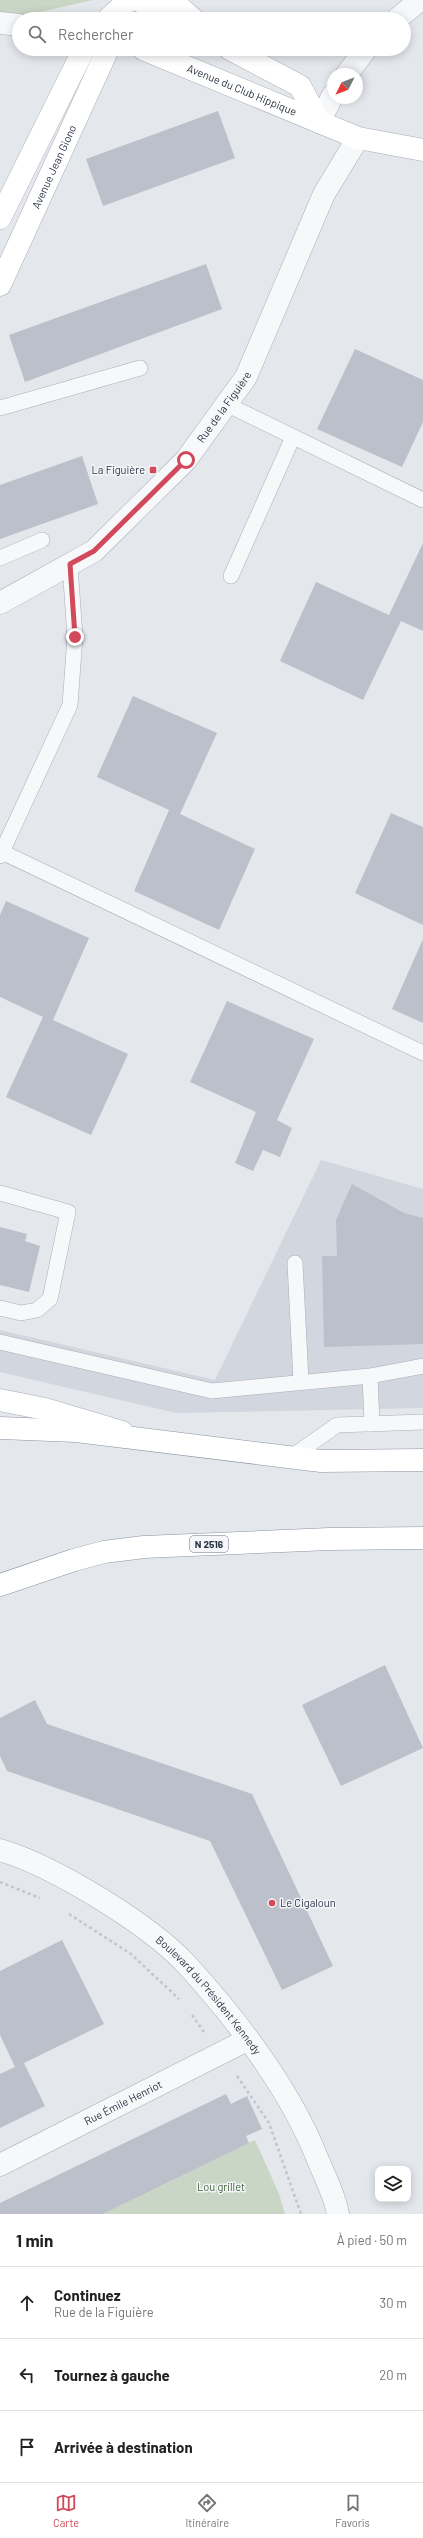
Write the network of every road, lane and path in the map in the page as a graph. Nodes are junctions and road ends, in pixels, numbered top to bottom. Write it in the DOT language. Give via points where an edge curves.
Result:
graph roads {
  1 [pos="107,0"];
  2 [pos="130,0"];
  3 [pos="138,0"];
  4 [pos="170,0"];
  5 [pos="398,0"];
  6 [pos="420,0"];
  7 [pos="101,12"];
  8 [pos="116,12"];
  9 [pos="124,12"];
  10 [pos="161,12"];
  11 [pos="185,12"];
  12 [pos="389,12"];
  13 [pos="405,12"];
  14 [pos="0,23"];
  15 [pos="12,24"];
  16 [pos="81,56"];
  17 [pos="105,56"];
  18 [pos="160,56"];
  19 [pos="243,56"];
  20 [pos="361,56"];
  21 [pos="352,68"];
  22 [pos="329,104"];
  23 [pos="320,122"];
  24 [pos="358,138"];
  25 [pos="423,150"];
  26 [pos="0,218"];
  27 [pos="0,285"];
  28 [pos="140,368"];
  29 [pos="226,404"];
  30 [pos="0,408"];
  31 [pos="293,437"];
  32 [pos="423,500"];
  33 [pos="42,540"];
  34 [pos="0,558"];
  35 [pos="70,564"];
  36 [pos="231,576"];
  37 [pos="0,603"];
  38 [pos="1,854"];
  39 [pos="423,1052"];
  40 [pos="0,1193"];
  41 [pos="295,1263"];
  42 [pos="0,1308"];
  43 [pos="0,1342"];
  44 [pos="423,1366"];
  45 [pos="370,1376"];
  46 [pos="301,1381"];
  47 [pos="0,1400"];
  48 [pos="423,1422"];
  49 [pos="372,1424"];
  50 [pos="0,1428"];
  51 [pos="150,1442"];
  52 [pos="290,1458"];
  53 [pos="423,1460"];
  54 [pos="423,1538"];
  55 [pos="0,1585"];
  56 [pos="0,1850"];
  57 [pos="0,1882"];
  58 [pos="43,1899"];
  59 [pos="68,1913"];
  60 [pos="182,2002"];
  61 [pos="191,2013"];
  62 [pos="204,2032"];
  63 [pos="246,2040"];
  64 [pos="234,2071"];
  65 [pos="0,2164"];
  66 [pos="301,2214"];
  67 [pos="338,2214"];
  1 -- 7 [label="main road"];
  2 -- 8 [label="main road"];
  2 -- 9 [label="main road"];
  3 -- 10 [label="main road"];
  4 -- 11 [label="main road"];
  5 -- 12 [label="street"];
  6 -- 13 [label="street"];
  14 -- 15 [label="street"];
  16 -- 26 [label="main road"];
  17 -- 27 [label="main road, Avenue Jean Giono"];
  18 -- 23 [label="main road, Avenue du Club Hippique"];
  19 -- 23 [label="main road, Avenue du Club Hippique" via="300,86"];
  20 -- 21 [label="street"];
  22 -- 23 [label="street"];
  23 -- 24 [label="main road, Avenue du Club Hippique"];
  24 -- 25 [label="main road, Avenue du Club Hippique"];
  24 -- 29 [label="street, Rue de la Figuière" via="324,194 246,377"];
  28 -- 30 [label="lane"];
  29 -- 31 [label="lane"];
  29 -- 35 [label="street, Rue de la Figuière" via="186,460 94,551"];
  31 -- 32 [label="lane"];
  31 -- 36 [label="lane"];
  33 -- 34 [label="lane"];
  35 -- 37 [label="street, Rue de la Figuière"];
  35 -- 38 [label="lane" via="75,637 70,705"];
  38 -- 39 [label="lane"];
  40 -- 42 [label="lane" via="68,1212 50,1299 37,1310 21,1314"];
  41 -- 46 [label="lane"];
  43 -- 46 [label="lane" via="212,1391"];
  44 -- 45 [label="lane"];
  45 -- 46 [label="lane"];
  45 -- 49 [label="lane"];
  47 -- 51 [label="main road" via="80,1418"];
  48 -- 49 [label="lane"];
  49 -- 52 [label="lane" via="337,1425"];
  50 -- 51 [label="main road" via="76,1432"];
  51 -- 52 [label="main road"];
  52 -- 53 [label="main road" via="321,1461"];
  54 -- 55 [label="main road, N 2516" via="329,1539 144,1547 104,1552"];
  56 -- 63 [label="street, Boulevard du Président Kennedy" via="23,1857 95,1897 140,1926 186,1964"];
  57 -- 58 [label="path"];
  59 -- 60 [label="path" via="131,1954"];
  61 -- 62 [label="path"];
  63 -- 65 [label="street, Rue Émile Henriot"];
  63 -- 67 [label="street, Boulevard du Président Kennedy" via="278,2082 307,2132"];
  64 -- 66 [label="path" via="269,2123"];
}
